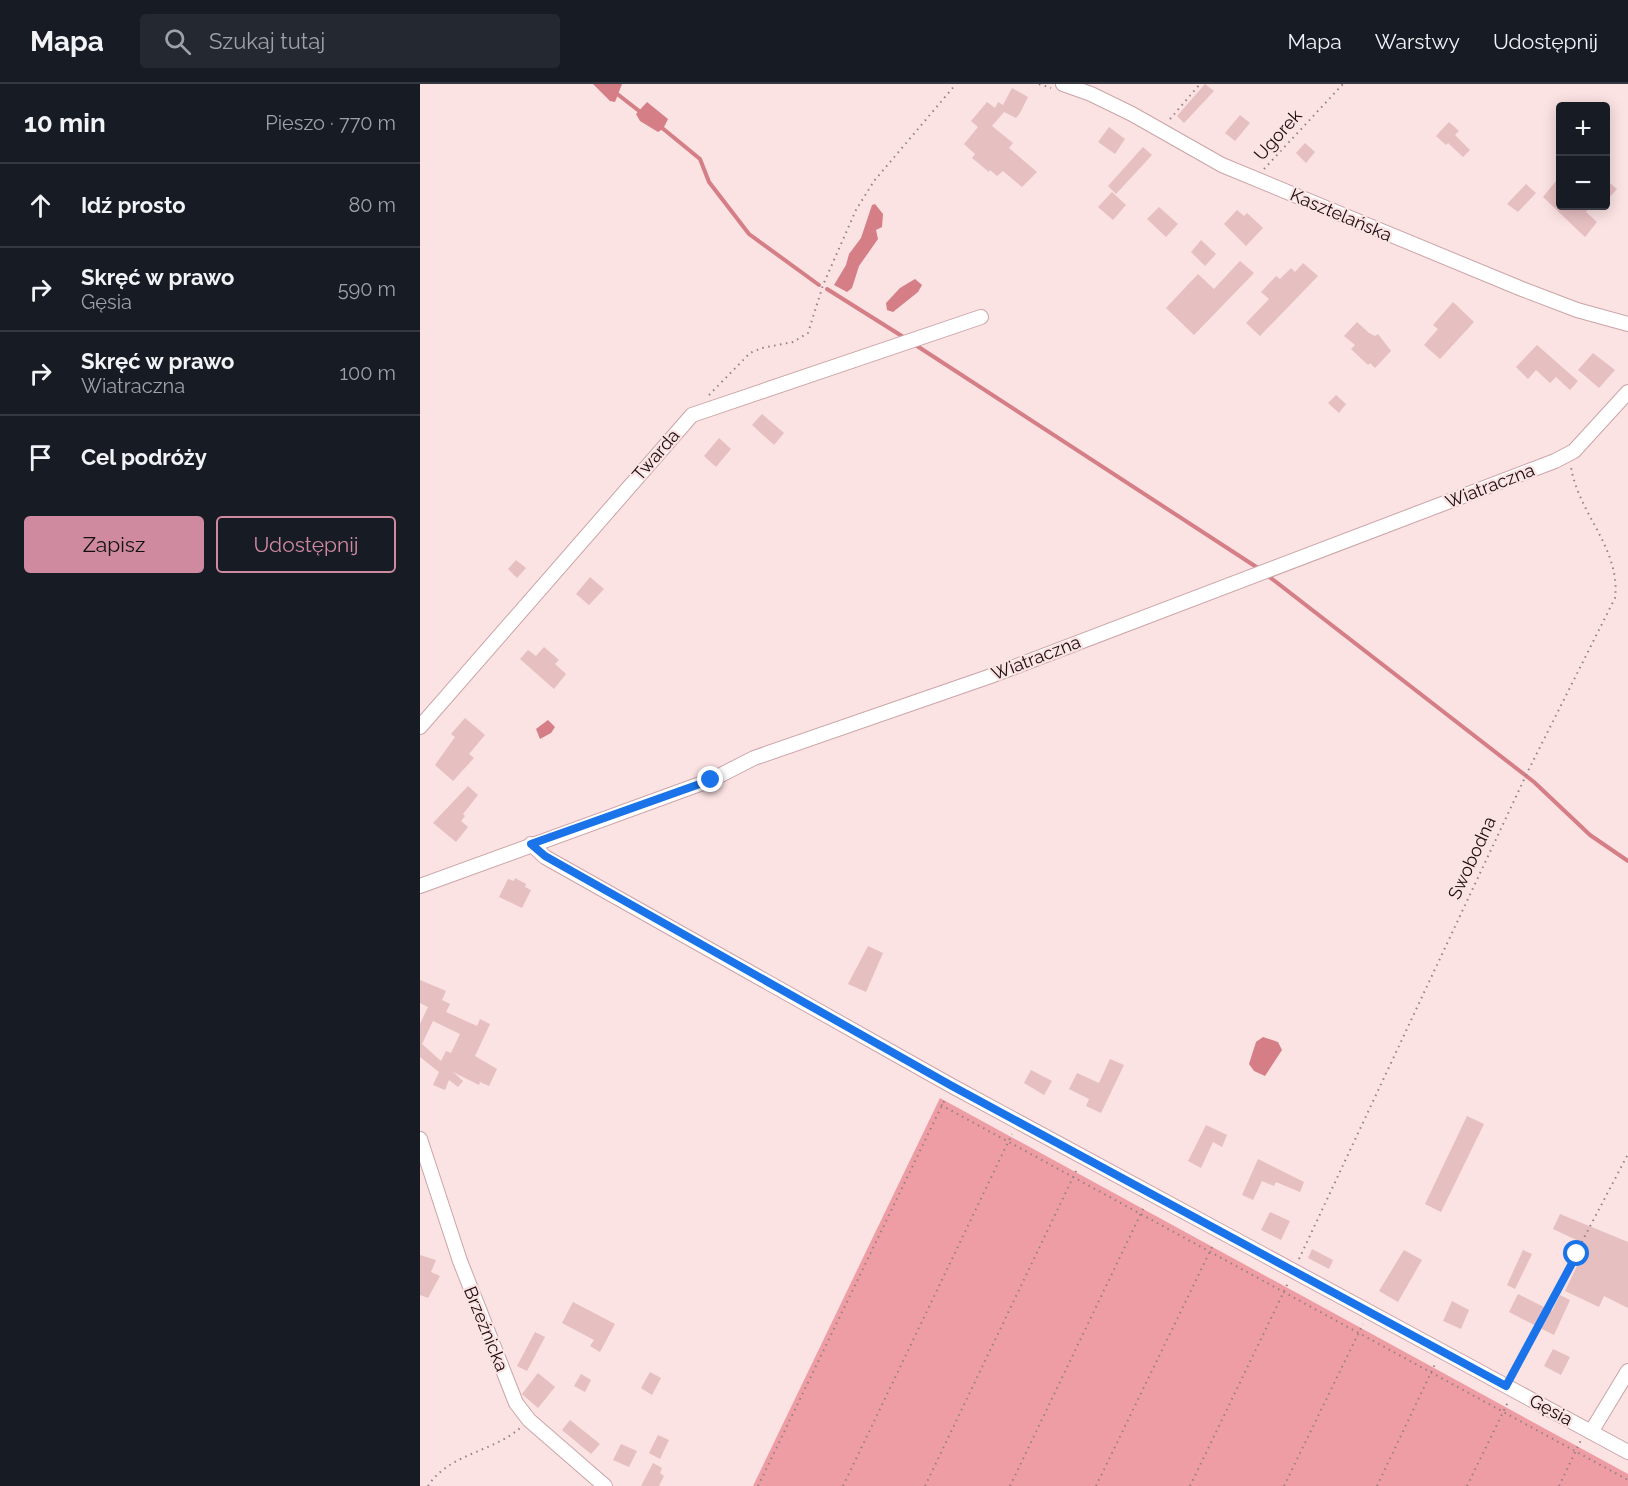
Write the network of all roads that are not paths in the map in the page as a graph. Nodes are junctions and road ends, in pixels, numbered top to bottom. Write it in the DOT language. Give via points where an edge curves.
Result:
graph roads {
  1 [pos="1063,84"];
  2 [pos="981,317"];
  3 [pos="1628,324"];
  4 [pos="1628,392"];
  5 [pos="420,728"];
  6 [pos="531,844"];
  7 [pos="420,886"];
  8 [pos="420,1139"];
  9 [pos="1628,1371"];
  10 [pos="1591,1432"];
  11 [pos="1628,1452"];
  12 [pos="605,1486"];
  1 -- 3 [label="street, Kasztelańska" via="1109,102 1222,165 1577,310"];
  2 -- 5 [label="street, Twarda" via="692,415"];
  4 -- 6 [label="street, Wiatraczna" via="1570,454 1498,484 988,676 764,754 711,780"];
  6 -- 7 [label="street, Wiatraczna"];
  6 -- 10 [label="street, Gęsia" via="545,856 952,1086"];
  8 -- 12 [label="street, Brzeźnicka" via="460,1262 516,1402 529,1420"];
  9 -- 10 [label="street"];
  10 -- 11 [label="street, Gęsia"];
}
